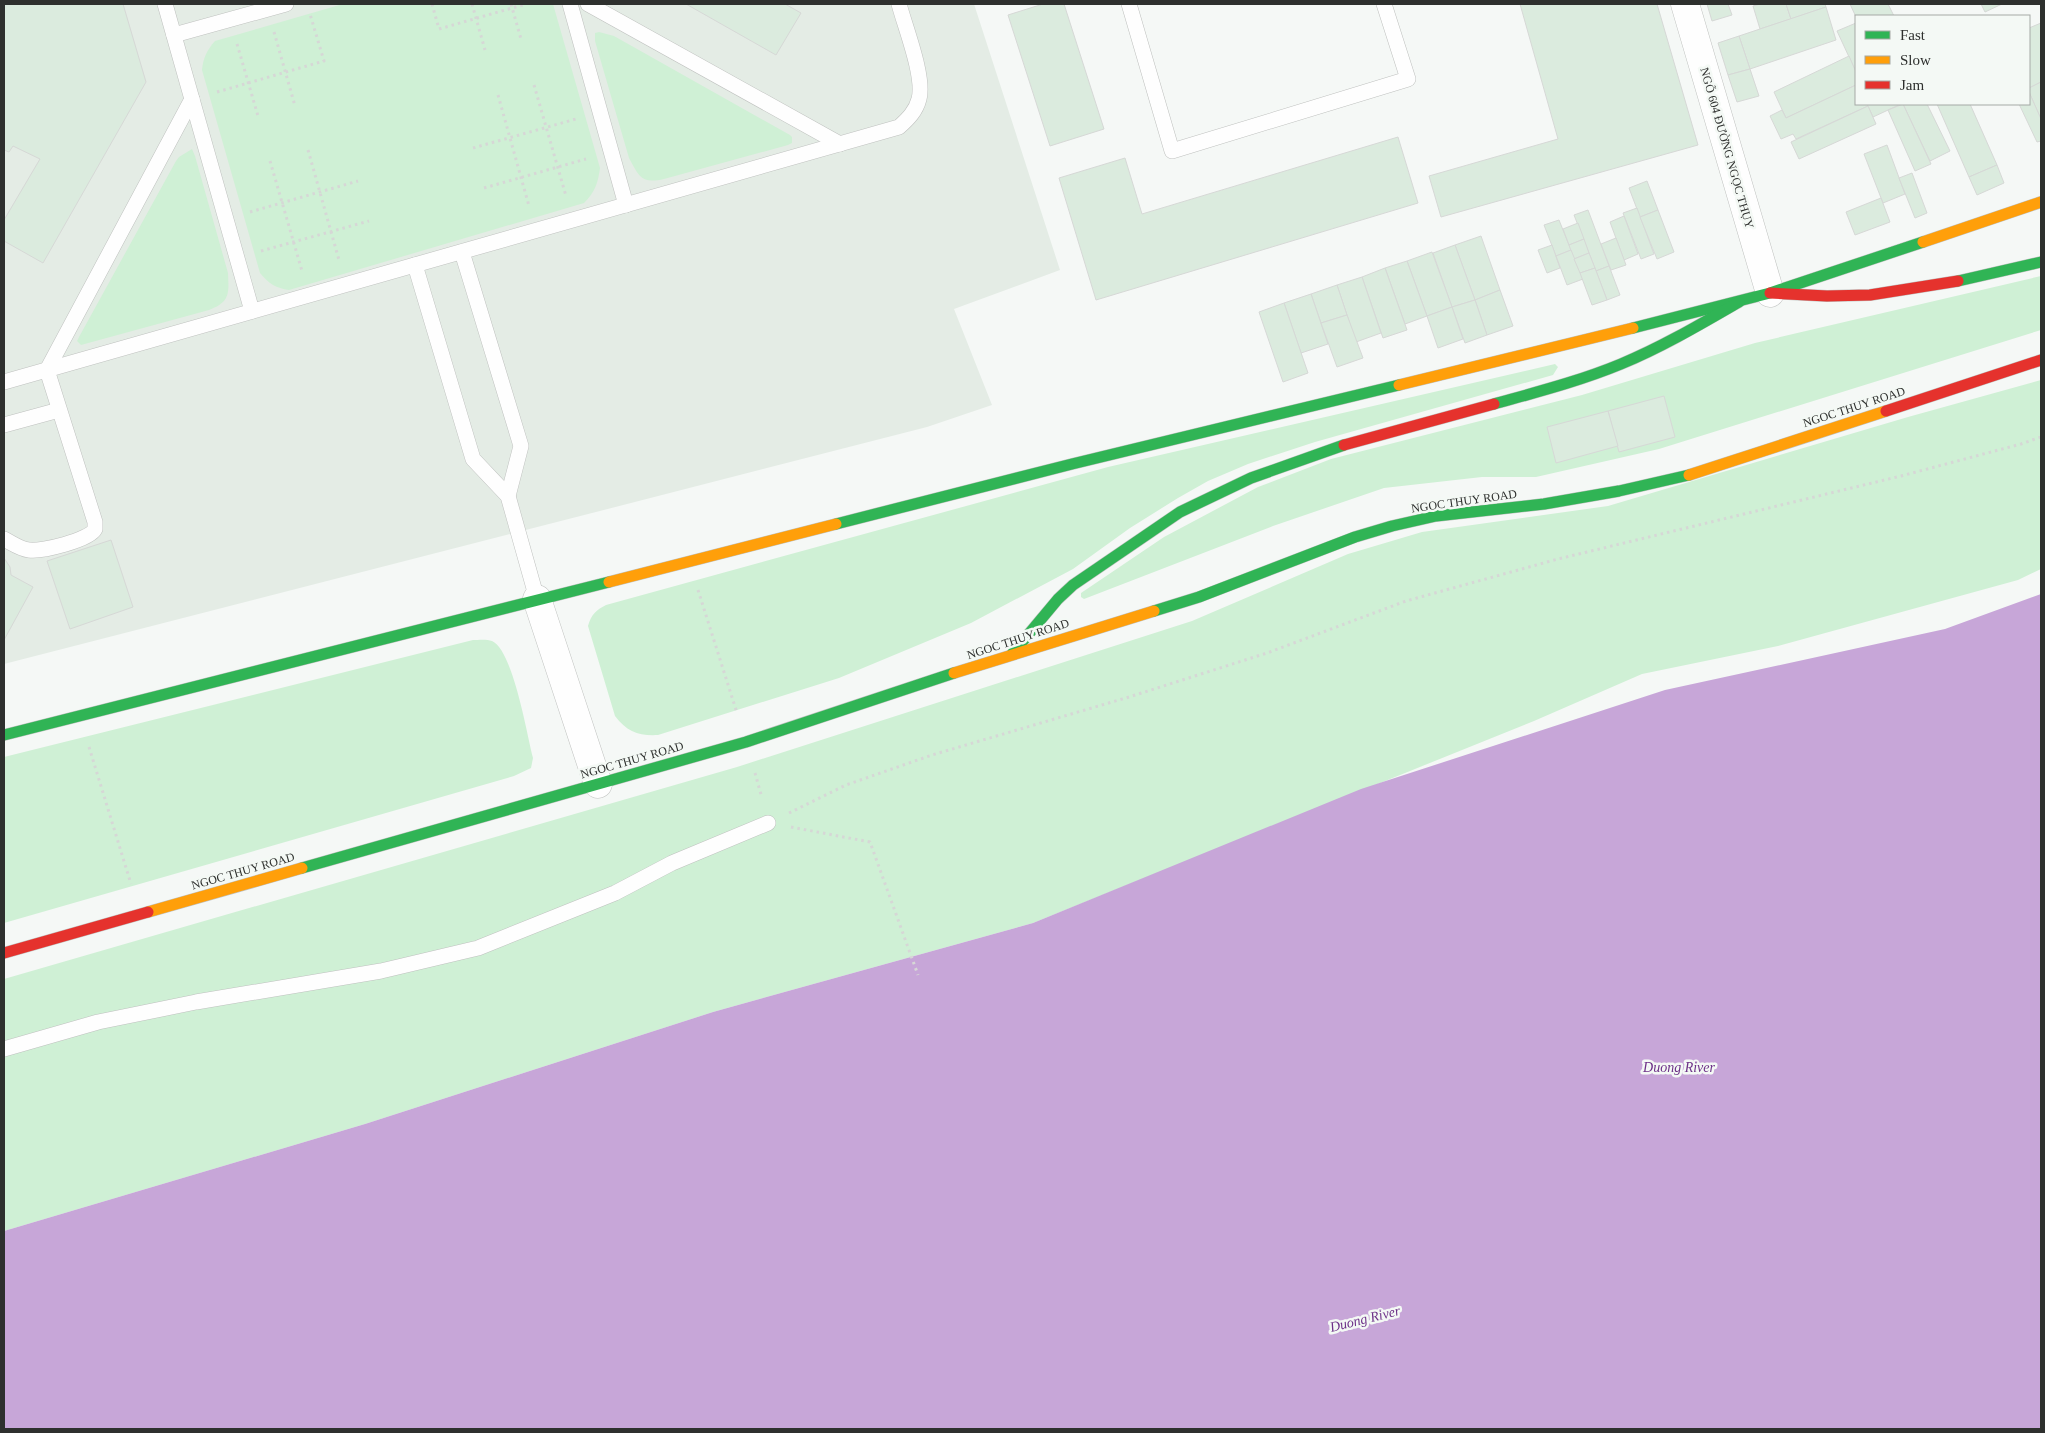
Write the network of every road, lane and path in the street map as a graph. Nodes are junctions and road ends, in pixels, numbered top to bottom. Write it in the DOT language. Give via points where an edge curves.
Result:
graph roads {
  1 [pos="165,4"];
  2 [pos="286,4"];
  3 [pos="432,4"];
  4 [pos="472,4"];
  5 [pos="526,4"];
  6 [pos="570,4"];
  7 [pos="588,4"];
  8 [pos="899,4"];
  9 [pos="1129,4"];
  10 [pos="1384,4"];
  11 [pos="1685,4"];
  12 [pos="511,6"];
  13 [pos="268,9"];
  14 [pos="310,12"];
  15 [pos="476,18"];
  16 [pos="230,19"];
  17 [pos="174,35"];
  18 [pos="521,39"];
  19 [pos="485,50"];
  20 [pos="286,72"];
  21 [pos="249,83"];
  22 [pos="534,85"];
  23 [pos="498,96"];
  24 [pos="192,99"];
  25 [pos="296,106"];
  26 [pos="600,112"];
  27 [pos="258,116"];
  28 [pos="546,128"];
  29 [pos="510,138"];
  30 [pos="840,144"];
  31 [pos="473,148"];
  32 [pos="308,150"];
  33 [pos="611,152"];
  34 [pos="270,161"];
  35 [pos="557,167"];
  36 [pos="521,177"];
  37 [pos="358,181"];
  38 [pos="484,188"];
  39 [pos="320,192"];
  40 [pos="2041,202"];
  41 [pos="283,203"];
  42 [pos="626,205"];
  43 [pos="226,219"];
  44 [pos="369,221"];
  45 [pos="572,221"];
  46 [pos="536,231"];
  47 [pos="331,232"];
  48 [pos="294,242"];
  49 [pos="462,252"];
  50 [pos="237,258"];
  51 [pos="2041,262"];
  52 [pos="415,265"];
  53 [pos="346,285"];
  54 [pos="1770,293"];
  55 [pos="309,295"];
  56 [pos="1738,302"];
  57 [pos="252,311"];
  58 [pos="2041,360"];
  59 [pos="47,370"];
  60 [pos="4,382"];
  61 [pos="59,410"];
  62 [pos="4,425"];
  63 [pos="2041,437"];
  64 [pos="508,496"];
  65 [pos="4,539"];
  66 [pos="689,561"];
  67 [pos="537,599"];
  68 [pos="1012,654"];
  69 [pos="79,716"];
  70 [pos="738,716"];
  71 [pos="4,736"];
  72 [pos="753,764"];
  73 [pos="598,784"];
  74 [pos="768,823"];
  75 [pos="134,892"];
  76 [pos="4,953"];
  77 [pos="918,975"];
  78 [pos="4,1049"];
  1 -- 17 [label="lane"];
  2 -- 13 [label="lane"];
  3 -- 15 [label="path" via="439,29"];
  4 -- 15 [label="path"];
  5 -- 12 [label="path"];
  6 -- 26 [label="lane"];
  7 -- 30 [label="lane"];
  8 -- 30 [label="lane" via="920,80 919,99 911,116 899,127"];
  9 -- 10 [label="lane" via="1172,151 1408,79"];
  11 -- 54 [label="street, NGÕ 604 ĐƯỜNG NGỌC THỤY"];
  12 -- 15 [label="path"];
  12 -- 18 [label="path"];
  13 -- 16 [label="lane"];
  13 -- 20 [label="path"];
  14 -- 20 [label="path" via="324,62"];
  15 -- 19 [label="path"];
  16 -- 17 [label="lane"];
  16 -- 21 [label="path"];
  17 -- 24 [label="lane"];
  20 -- 21 [label="path"];
  20 -- 25 [label="path"];
  21 -- 24 [label="path"];
  21 -- 27 [label="path"];
  22 -- 28 [label="path"];
  23 -- 29 [label="path"];
  24 -- 43 [label="lane"];
  24 -- 59 [label="lane"];
  26 -- 28 [label="path"];
  26 -- 33 [label="lane"];
  28 -- 29 [label="path"];
  28 -- 35 [label="path"];
  29 -- 31 [label="path"];
  29 -- 36 [label="path"];
  30 -- 42 [label="lane"];
  32 -- 39 [label="path"];
  33 -- 35 [label="path"];
  33 -- 42 [label="lane"];
  34 -- 41 [label="path"];
  35 -- 36 [label="path"];
  35 -- 45 [label="path"];
  36 -- 38 [label="path"];
  36 -- 46 [label="path"];
  37 -- 39 [label="path"];
  39 -- 41 [label="path"];
  39 -- 47 [label="path"];
  40 -- 54 [label="main road"];
  41 -- 43 [label="path"];
  41 -- 48 [label="path"];
  42 -- 45 [label="lane"];
  43 -- 50 [label="lane"];
  44 -- 47 [label="path"];
  45 -- 46 [label="lane"];
  46 -- 49 [label="lane"];
  47 -- 48 [label="path"];
  47 -- 53 [label="path"];
  48 -- 50 [label="path"];
  48 -- 55 [label="path"];
  49 -- 52 [label="lane"];
  49 -- 64 [label="lane" via="521,446"];
  50 -- 57 [label="lane"];
  51 -- 54 [label="main road" via="1883,294 1824,296"];
  52 -- 53 [label="lane"];
  52 -- 64 [label="lane" via="473,459"];
  53 -- 55 [label="lane"];
  54 -- 56 [label="main road"];
  55 -- 57 [label="lane"];
  56 -- 66 [label="main road"];
  56 -- 68 [label="main road" via="1622,364 1571,383 1349,443 1251,478 1180,512 1073,584"];
  57 -- 59 [label="lane"];
  58 -- 68 [label="main road, NGOC THUY ROAD" via="1691,475 1544,504 1436,516 1392,526 1199,597"];
  59 -- 60 [label="lane"];
  59 -- 61 [label="lane"];
  61 -- 62 [label="lane"];
  61 -- 65 [label="lane" via="95,529 88,536 37,551 26,550"];
  63 -- 74 [label="path" via="1900,476 1558,559 1406,601 1267,653 932,755 846,785"];
  64 -- 67 [label="lane"];
  66 -- 67 [label="main road"];
  66 -- 70 [label="path"];
  67 -- 69 [label="main road"];
  67 -- 73 [label="street"];
  68 -- 73 [label="main road, NGOC THUY ROAD" via="746,742"];
  69 -- 71 [label="main road"];
  69 -- 75 [label="path"];
  72 -- 74 [label="path"];
  73 -- 76 [label="main road, NGOC THUY ROAD"];
  74 -- 77 [label="path" via="870,842"];
  74 -- 78 [label="lane" via="672,863 615,893 478,948 381,971 98,1022"];
}
